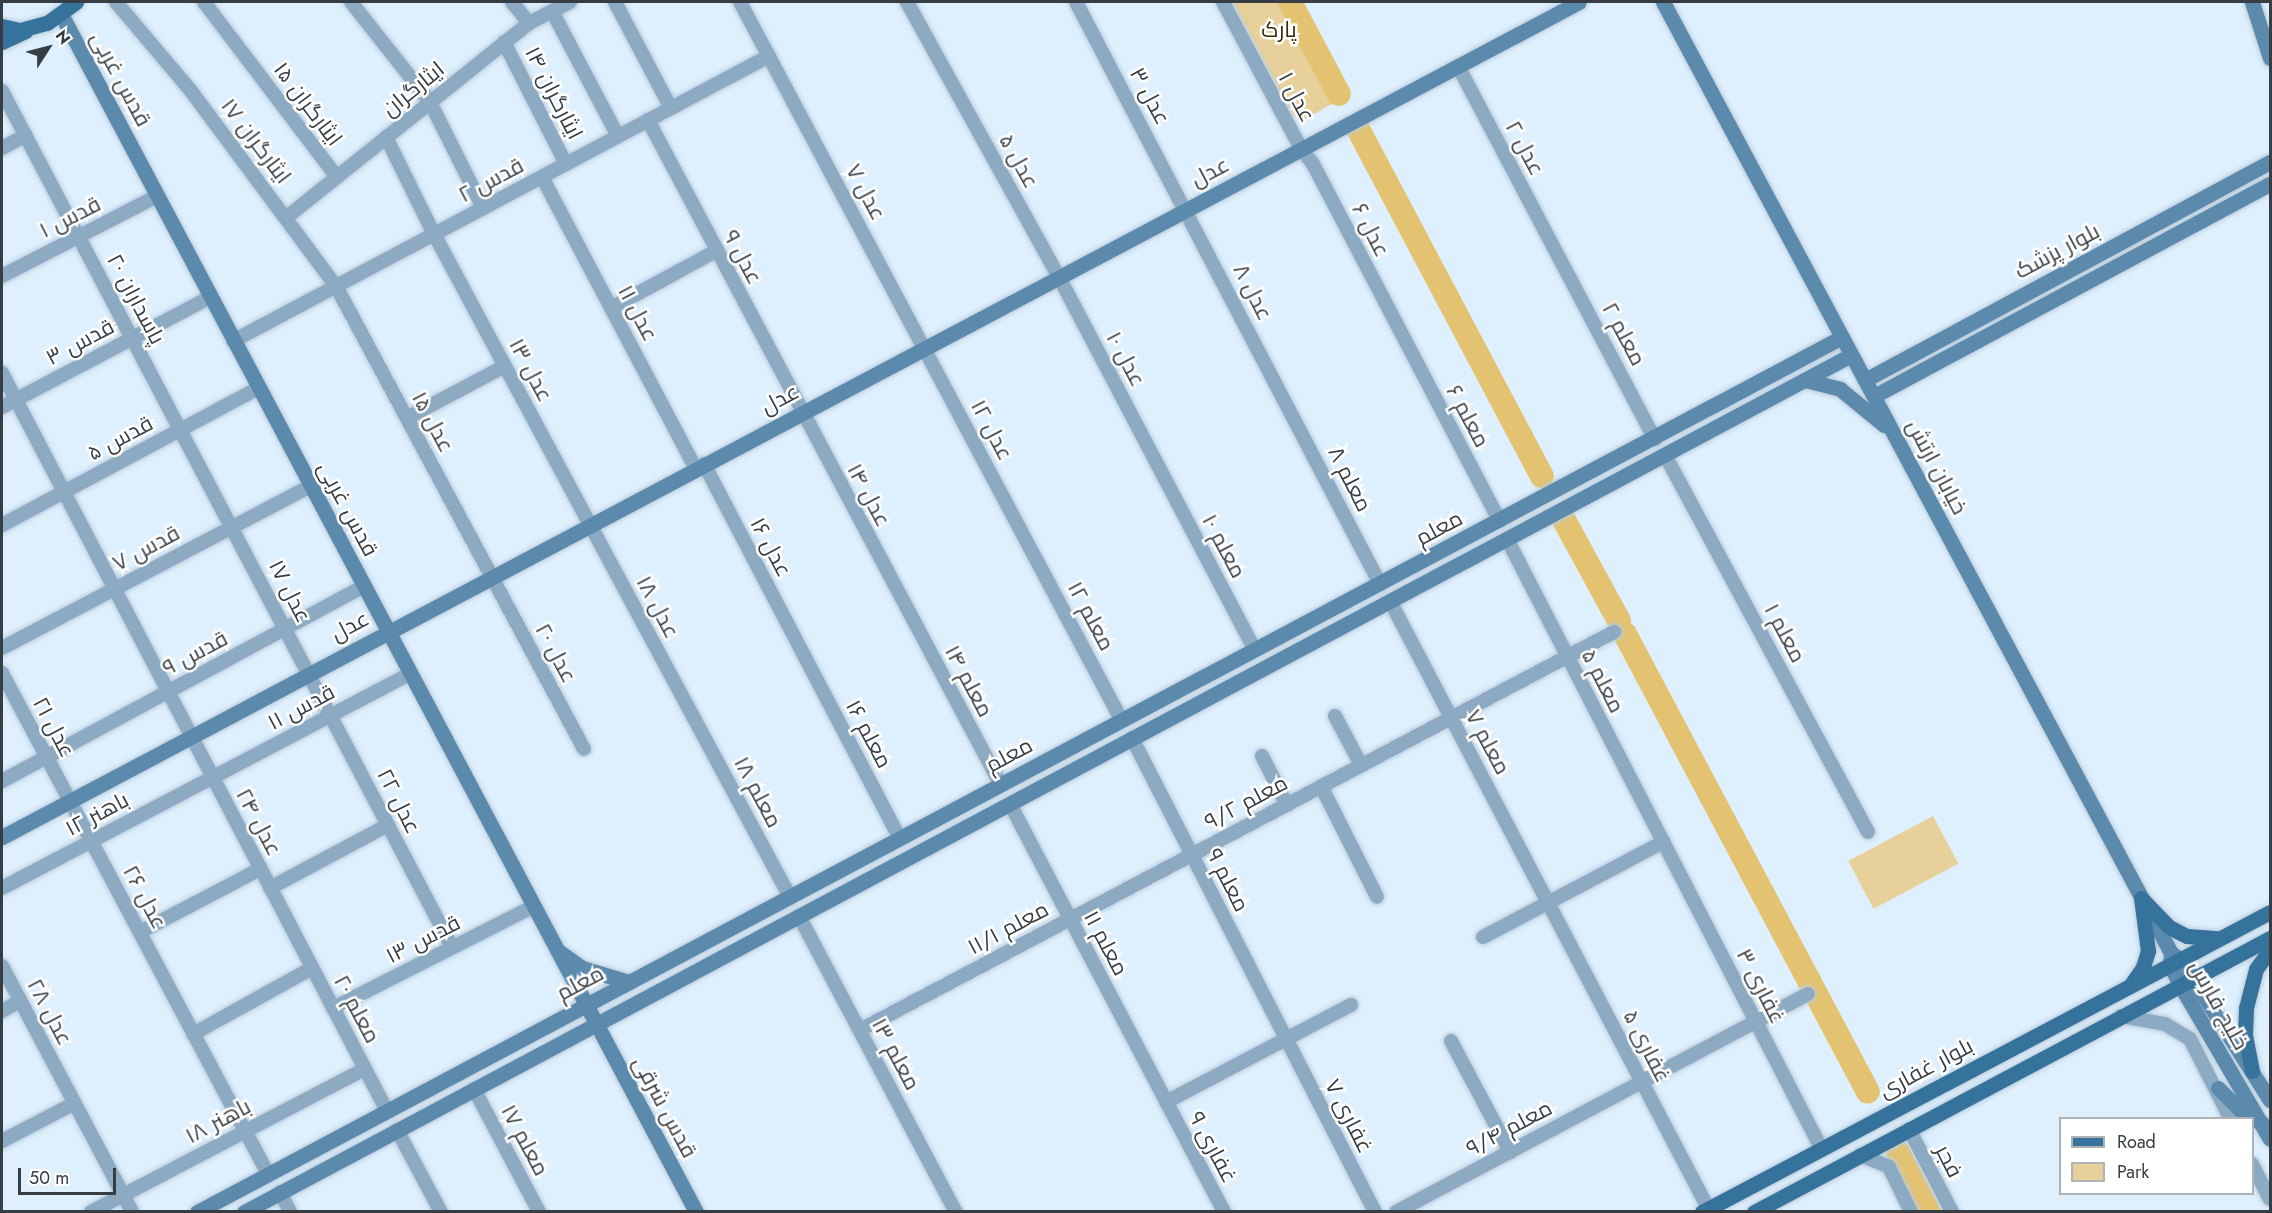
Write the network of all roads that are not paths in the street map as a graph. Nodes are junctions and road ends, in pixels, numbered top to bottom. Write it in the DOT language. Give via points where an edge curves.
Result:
graph roads {
  1 [pos="76,2"];
  2 [pos="116,2"];
  3 [pos="204,2"];
  4 [pos="351,2"];
  5 [pos="512,2"];
  6 [pos="570,2"];
  7 [pos="615,2"];
  8 [pos="740,2"];
  9 [pos="907,2"];
  10 [pos="1076,2"];
  11 [pos="1223,2"];
  12 [pos="1580,2"];
  13 [pos="1662,2"];
  14 [pos="2252,2"];
  15 [pos="552,11"];
  16 [pos="61,14"];
  17 [pos="528,23"];
  18 [pos="2,26"];
  19 [pos="32,28"];
  20 [pos="2,42"];
  21 [pos="504,42"];
  22 [pos="769,56"];
  23 [pos="2271,58"];
  24 [pos="1458,66"];
  25 [pos="2,91"];
  26 [pos="430,102"];
  27 [pos="671,108"];
  28 [pos="648,120"];
  29 [pos="26,135"];
  30 [pos="618,136"];
  31 [pos="386,137"];
  32 [pos="2,148"];
  33 [pos="1301,149"];
  34 [pos="2271,162"];
  35 [pos="566,164"];
  36 [pos="337,177"];
  37 [pos="542,177"];
  38 [pos="2271,184"];
  39 [pos="157,196"];
  40 [pos="483,208"];
  41 [pos="1187,209"];
  42 [pos="287,217"];
  43 [pos="434,234"];
  44 [pos="79,236"];
  45 [pos="1556,249"];
  46 [pos="716,251"];
  47 [pos="2,276"];
  48 [pos="1059,277"];
  49 [pos="336,286"];
  50 [pos="211,297"];
  51 [pos="611,308"];
  52 [pos="1400,332"];
  53 [pos="133,338"];
  54 [pos="1842,338"];
  55 [pos="233,341"];
  56 [pos="925,348"];
  57 [pos="1851,355"];
  58 [pos="505,366"];
  59 [pos="2,373"];
  60 [pos="1805,380"];
  61 [pos="1865,380"];
  62 [pos="259,388"];
  63 [pos="1282,394"];
  64 [pos="1874,396"];
  65 [pos="16,400"];
  66 [pos="2,407"];
  67 [pos="802,413"];
  68 [pos="407,418"];
  69 [pos="181,430"];
  70 [pos="1894,435"];
  71 [pos="1654,439"];
  72 [pos="1665,455"];
  73 [pos="1156,461"];
  74 [pos="700,467"];
  75 [pos="310,486"];
  76 [pos="64,492"];
  77 [pos="1500,521"];
  78 [pos="2,525"];
  79 [pos="590,525"];
  80 [pos="233,527"];
  81 [pos="1022,531"];
  82 [pos="1507,539"];
  83 [pos="491,577"];
  84 [pos="1380,584"];
  85 [pos="363,587"];
  86 [pos="114,589"];
  87 [pos="899,596"];
  88 [pos="1390,601"];
  89 [pos="286,629"];
  90 [pos="387,632"];
  91 [pos="1614,632"];
  92 [pos="2,648"];
  93 [pos="801,649"];
  94 [pos="1255,650"];
  95 [pos="1567,657"];
  96 [pos="2,673"];
  97 [pos="309,674"];
  98 [pos="409,674"];
  99 [pos="168,692"];
  100 [pos="688,708"];
  101 [pos="331,715"];
  102 [pos="1335,716"];
  103 [pos="1451,718"];
  104 [pos="1122,721"];
  105 [pos="190,736"];
  106 [pos="1132,738"];
  107 [pos="584,749"];
  108 [pos="1262,756"];
  109 [pos="47,757"];
  110 [pos="1361,765"];
  111 [pos="212,777"];
  112 [pos="2,781"];
  113 [pos="1001,785"];
  114 [pos="1321,786"];
  115 [pos="70,800"];
  116 [pos="1010,804"];
  117 [pos="1287,805"];
  118 [pos="388,825"];
  119 [pos="1868,832"];
  120 [pos="2,837"];
  121 [pos="900,839"];
  122 [pos="91,841"];
  123 [pos="1663,842"];
  124 [pos="1191,855"];
  125 [pos="260,869"];
  126 [pos="1131,887"];
  127 [pos="2,888"];
  128 [pos="270,888"];
  129 [pos="790,897"];
  130 [pos="1377,897"];
  131 [pos="2141,897"];
  132 [pos="1549,902"];
  133 [pos="532,907"];
  134 [pos="2271,912"];
  135 [pos="799,916"];
  136 [pos="1070,919"];
  137 [pos="290,928"];
  138 [pos="140,932"];
  139 [pos="1483,937"];
  140 [pos="2224,938"];
  141 [pos="2271,938"];
  142 [pos="452,947"];
  143 [pos="555,949"];
  144 [pos="2271,950"];
  145 [pos="2174,959"];
  146 [pos="2,966"];
  147 [pos="312,968"];
  148 [pos="629,982"];
  149 [pos="2186,982"];
  150 [pos="2130,985"];
  151 [pos="1808,994"];
  152 [pos="21,1001"];
  153 [pos="1351,1005"];
  154 [pos="585,1006"];
  155 [pos="333,1008"];
  156 [pos="2,1011"];
  157 [pos="2121,1016"];
  158 [pos="1756,1022"];
  159 [pos="595,1025"];
  160 [pos="860,1030"];
  161 [pos="193,1034"];
  162 [pos="1286,1040"];
  163 [pos="1451,1041"];
  164 [pos="364,1068"];
  165 [pos="2252,1071"];
  166 [pos="1642,1082"];
  167 [pos="2218,1088"];
  168 [pos="474,1089"];
  169 [pos="2271,1100"];
  170 [pos="1166,1102"];
  171 [pos="75,1103"];
  172 [pos="387,1111"];
  173 [pos="2229,1117"];
  174 [pos="2250,1117"];
  175 [pos="2254,1119"];
  176 [pos="2262,1124"];
  177 [pos="1909,1129"];
  178 [pos="397,1130"];
  179 [pos="245,1131"];
  180 [pos="2271,1139"];
  181 [pos="2,1141"];
  182 [pos="1821,1149"];
  183 [pos="1510,1152"];
  184 [pos="1860,1155"];
  185 [pos="2254,1166"];
  186 [pos="268,1174"];
  187 [pos="280,1192"];
  188 [pos="123,1195"];
  189 [pos="2271,1199"];
  190 [pos="1705,1210"];
  191 [pos="91,1212"];
  192 [pos="132,1212"];
  193 [pos="197,1212"];
  194 [pos="244,1212"];
  195 [pos="290,1212"];
  196 [pos="441,1212"];
  197 [pos="539,1212"];
  198 [pos="696,1212"];
  199 [pos="956,1212"];
  200 [pos="1224,1212"];
  201 [pos="1375,1212"];
  202 [pos="1396,1212"];
  203 [pos="1754,1212"];
  204 [pos="1911,1212"];
  205 [pos="1952,1212"];
  1 -- 16 [label="main road"];
  2 -- 42 [label="street, ایثارگران ۱۷" via="191,91"];
  3 -- 36 [label="street, ایثارگران ۱۵"];
  4 -- 26 [label="street"];
  5 -- 17 [label="street"];
  6 -- 15 [label="street, ایثارگران"];
  7 -- 27 [label="street"];
  8 -- 22 [label="street, عدل ۷"];
  9 -- 48 [label="street, عدل ۵"];
  10 -- 41 [label="street, عدل ۳"];
  11 -- 33 [label="street, عدل ۱"];
  12 -- 24 [label="main road, عدل"];
  13 -- 54 [label="main road, خیابان ارتش"];
  14 -- 23 [label="main road"];
  15 -- 17 [label="street, ایثارگران"];
  15 -- 30 [label="street"];
  16 -- 19 [label="main road"];
  16 -- 39 [label="main road, قدس غربی"];
  17 -- 21 [label="street, ایثارگران"];
  18 -- 19 [label="main road"];
  19 -- 20 [label="main road"];
  21 -- 26 [label="street, ایثارگران"];
  21 -- 35 [label="street, ایثارگران ۱۴"];
  22 -- 27 [label="street, قدس ۲"];
  22 -- 56 [label="street, عدل ۷"];
  24 -- 33 [label="main road, عدل"];
  24 -- 45 [label="street, عدل ۲"];
  25 -- 29 [label="street, پاسداران ۲۰"];
  26 -- 31 [label="street, ایثارگران"];
  26 -- 40 [label="street"];
  27 -- 28 [label="street, قدس ۲"];
  28 -- 30 [label="street, قدس ۲"];
  28 -- 46 [label="street, عدل ۹"];
  29 -- 32 [label="street"];
  29 -- 44 [label="street, پاسداران ۲۰"];
  30 -- 35 [label="street, قدس ۲"];
  31 -- 36 [label="street, ایثارگران"];
  31 -- 43 [label="street, عدل ۱۳"];
  33 -- 41 [label="main road, عدل"];
  33 -- 52 [label="street, عدل ۶" via="1313,164"];
  34 -- 61 [label="main road, بلوار پزشک"];
  35 -- 37 [label="street, قدس ۲"];
  36 -- 42 [label="street, ایثارگران"];
  37 -- 40 [label="street, قدس ۲"];
  37 -- 51 [label="street, عدل ۱۱"];
  38 -- 64 [label="main road, بلوار پزشک"];
  39 -- 44 [label="street, قدس ۱"];
  39 -- 50 [label="main road, قدس غربی"];
  40 -- 43 [label="street, قدس ۲"];
  41 -- 48 [label="main road, عدل"];
  41 -- 63 [label="street, عدل ۸"];
  42 -- 49 [label="street, ایثارگران ۱۷"];
  43 -- 49 [label="street, قدس ۲"];
  43 -- 58 [label="street, عدل ۱۳"];
  44 -- 47 [label="street, قدس ۱"];
  44 -- 53 [label="street, پاسداران ۲۰"];
  45 -- 71 [label="street, معلم ۲"];
  46 -- 51 [label="street"];
  46 -- 67 [label="street, عدل ۹"];
  48 -- 56 [label="main road, عدل"];
  48 -- 73 [label="street, عدل ۱۰"];
  49 -- 55 [label="street, قدس ۲"];
  49 -- 68 [label="street, عدل ۱۵"];
  50 -- 53 [label="street, قدس ۳"];
  50 -- 55 [label="main road, قدس غربی"];
  51 -- 74 [label="street, عدل ۱۱"];
  52 -- 77 [label="street, معلم ۶"];
  53 -- 65 [label="street, قدس ۳"];
  53 -- 69 [label="street, پاسداران ۲۰"];
  54 -- 57 [label="main road, خیابان ارتش"];
  54 -- 71 [label="main road, معلم"];
  55 -- 62 [label="main road, قدس غربی"];
  56 -- 67 [label="main road, عدل"];
  56 -- 81 [label="street, عدل ۱۲"];
  57 -- 60 [label="main road, معلم"];
  57 -- 61 [label="main road, خیابان ارتش"];
  58 -- 68 [label="street"];
  58 -- 79 [label="street, عدل ۱۳"];
  59 -- 65 [label="street, عدل ۲۴"];
  60 -- 70 [label="main road" via="1840,389"];
  60 -- 72 [label="main road, معلم"];
  61 -- 64 [label="main road, خیابان ارتش"];
  62 -- 69 [label="street, قدس ۵"];
  62 -- 75 [label="main road, قدس غربی"];
  63 -- 84 [label="street, معلم ۸"];
  64 -- 70 [label="main road, خیابان ارتش"];
  65 -- 66 [label="street, قدس ۳"];
  65 -- 76 [label="street, عدل ۲۴"];
  67 -- 74 [label="main road, عدل"];
  67 -- 87 [label="street, عدل ۱۴"];
  68 -- 83 [label="street, عدل ۱۵"];
  69 -- 76 [label="street, قدس ۵"];
  69 -- 80 [label="street, پاسداران ۲۰"];
  70 -- 131 [label="main road, خیابان ارتش"];
  71 -- 77 [label="main road, معلم"];
  72 -- 82 [label="main road, معلم"];
  72 -- 119 [label="street, معلم ۱"];
  73 -- 94 [label="street, معلم ۱۰"];
  74 -- 79 [label="main road, عدل"];
  74 -- 93 [label="street, عدل ۱۶"];
  75 -- 80 [label="street, قدس ۷"];
  75 -- 85 [label="main road, قدس غربی"];
  76 -- 78 [label="street, قدس ۵"];
  76 -- 86 [label="street, عدل ۲۴"];
  77 -- 84 [label="main road, معلم"];
  79 -- 83 [label="main road, عدل"];
  79 -- 100 [label="street, عدل ۱۸"];
  80 -- 86 [label="street, قدس ۷"];
  80 -- 89 [label="street, عدل ۱۷"];
  81 -- 104 [label="street, معلم ۱۲"];
  82 -- 88 [label="main road, معلم"];
  82 -- 95 [label="street, معلم ۵"];
  83 -- 90 [label="main road, عدل"];
  83 -- 107 [label="street, عدل ۲۰"];
  84 -- 94 [label="main road, معلم"];
  85 -- 89 [label="street, قدس ۹"];
  85 -- 90 [label="main road, قدس غربی"];
  86 -- 92 [label="street, قدس ۷"];
  86 -- 99 [label="street, عدل ۲۴"];
  87 -- 113 [label="street, معلم ۱۴"];
  88 -- 103 [label="street, معلم ۷"];
  88 -- 106 [label="main road, معلم"];
  89 -- 97 [label="street, عدل ۱۷"];
  89 -- 99 [label="street, قدس ۹"];
  90 -- 97 [label="main road, عدل"];
  90 -- 98 [label="main road, قدس غربی"];
  91 -- 95 [label="street, معلم ۹/۲"];
  93 -- 121 [label="street, معلم ۱۶‌"];
  94 -- 104 [label="main road, معلم"];
  95 -- 103 [label="street, معلم ۹/۲"];
  95 -- 123 [label="street, معلم ۵"];
  96 -- 109 [label="street, عدل ۲۱"];
  97 -- 101 [label="street, عدل ۲۲"];
  97 -- 105 [label="main road, عدل"];
  98 -- 101 [label="street, قدس ۱۱"];
  98 -- 133 [label="main road, قدس غربی"];
  99 -- 105 [label="street, عدل ۲۴"];
  99 -- 109 [label="street, قدس ۹"];
  100 -- 129 [label="street, معلم ۱۸"];
  101 -- 111 [label="street, قدس ۱۱"];
  101 -- 118 [label="street, عدل ۲۲"];
  102 -- 110 [label="street"];
  103 -- 110 [label="street, معلم ۹/۲"];
  103 -- 132 [label="street, معلم ۷"];
  104 -- 113 [label="main road, معلم"];
  105 -- 111 [label="street, عدل ۲۴"];
  105 -- 115 [label="main road, عدل"];
  106 -- 116 [label="main road, معلم"];
  106 -- 124 [label="street, معلم ۹"];
  108 -- 117 [label="street"];
  109 -- 112 [label="street, قدس ۹"];
  109 -- 115 [label="street, عدل ۲۱"];
  110 -- 114 [label="street, معلم ۹/۲"];
  111 -- 122 [label="street, باهنر ۱۲"];
  111 -- 125 [label="street, عدل ۲۴"];
  113 -- 121 [label="main road, معلم"];
  114 -- 117 [label="street, معلم ۹/۲"];
  114 -- 130 [label="street"];
  115 -- 120 [label="main road, عدل"];
  115 -- 122 [label="street, عدل ۲۶"];
  116 -- 135 [label="main road, معلم"];
  116 -- 136 [label="street, معلم ۱۱"];
  117 -- 124 [label="street, معلم ۹/۲"];
  118 -- 128 [label="street"];
  118 -- 142 [label="street, عدل ۲۲"];
  121 -- 129 [label="main road, معلم"];
  122 -- 127 [label="street, باهنر ۱۲"];
  122 -- 138 [label="street, عدل ۲۶"];
  123 -- 132 [label="street"];
  123 -- 158 [label="street, غفاری ۳"];
  124 -- 126 [label="street, معلم ۹/۲"];
  124 -- 162 [label="street, معلم ۹"];
  125 -- 128 [label="street, عدل ۲۴"];
  125 -- 138 [label="street"];
  126 -- 136 [label="street, معلم ۱۱/۱"];
  128 -- 137 [label="street, عدل ۲۴"];
  129 -- 148 [label="main road, معلم"];
  131 -- 140 [label="main road" via="2169,927 2187,936"];
  131 -- 145 [label="main road, خیابان ارتش"];
  131 -- 150 [label="main road" via="2148,951"];
  132 -- 139 [label="street"];
  132 -- 166 [label="street, غفاری ۵"];
  133 -- 142 [label="street, قدس ۱۳"];
  133 -- 143 [label="main road, قدس غربی"];
  134 -- 140 [label="main road, بلوار غفاری"];
  135 -- 159 [label="main road, معلم"];
  135 -- 160 [label="street, معلم ۱۳"];
  136 -- 160 [label="street, معلم ۱۱/۱"];
  136 -- 170 [label="street, معلم ۱۱"];
  137 -- 147 [label="street, معلم ۲۰"];
  138 -- 161 [label="street, عدل ۲۶"];
  140 -- 145 [label="main road, بلوار غفاری"];
  141 -- 149 [label="main road, بلوار غفاری"];
  142 -- 155 [label="street, قدس ۱۳"];
  143 -- 148 [label="main road" via="582,968"];
  143 -- 154 [label="main road, قدس غربی"];
  144 -- 165 [label="main road" via="2256,969 2246,1008 2245,1036"];
  145 -- 149 [label="main road, خلیج فارس"];
  145 -- 150 [label="main road, بلوار غفاری"];
  146 -- 152 [label="street, عدل ۲۸"];
  147 -- 155 [label="street, معلم ۲۰"];
  147 -- 161 [label="street"];
  148 -- 154 [label="main road, معلم"];
  149 -- 157 [label="main road, بلوار غفاری"];
  149 -- 165 [label="main road, خلیج فارس"];
  149 -- 176 [label="main road, خلیج فارس"];
  150 -- 182 [label="main road, بلوار غفاری"];
  151 -- 158 [label="street, معلم ۹/۴"];
  152 -- 156 [label="street"];
  152 -- 171 [label="street, عدل ۲۸"];
  153 -- 162 [label="street"];
  154 -- 159 [label="main road, قدس غربی"];
  154 -- 172 [label="main road, معلم"];
  155 -- 164 [label="street, معلم ۲۰"];
  157 -- 167 [label="street" via="2165,1024 2190,1039"];
  157 -- 177 [label="main road, بلوار غفاری"];
  158 -- 166 [label="street, معلم ۹/۴"];
  158 -- 182 [label="street, غفاری ۳"];
  159 -- 168 [label="main road, معلم"];
  159 -- 198 [label="main road, قدس شرقی"];
  160 -- 199 [label="street, معلم ۱۳"];
  161 -- 179 [label="street, عدل ۲۶"];
  162 -- 170 [label="street"];
  162 -- 201 [label="street, غفاری ۷"];
  163 -- 183 [label="street"];
  164 -- 172 [label="street, معلم ۲۰"];
  164 -- 179 [label="street, باهنر ۱۸"];
  165 -- 169 [label="main road, خلیج فارس"];
  166 -- 183 [label="street, معلم ۹/۴"];
  166 -- 190 [label="street, غفاری ۵"];
  167 -- 173 [label="street"];
  167 -- 174 [label="main road"];
  168 -- 178 [label="main road, معلم"];
  168 -- 197 [label="street, معلم ۱۷"];
  170 -- 200 [label="street, غفاری ۹"];
  171 -- 181 [label="street"];
  171 -- 188 [label="street, عدل ۲۸"];
  172 -- 186 [label="main road, معلم"];
  175 -- 176 [label="main road"];
  176 -- 180 [label="main road, خلیج فارس"];
  177 -- 184 [label="main road, بلوار غفاری"];
  177 -- 205 [label="street, فجر"];
  178 -- 187 [label="main road, معلم"];
  178 -- 196 [label="street"];
  179 -- 186 [label="street, عدل ۲۶"];
  179 -- 188 [label="street, باهنر ۱۸"];
  182 -- 190 [label="main road, بلوار غفاری"];
  183 -- 202 [label="street, معلم ۹/۴"];
  184 -- 203 [label="main road, بلوار غفاری"];
  184 -- 204 [label="street" via="1889,1167"];
  185 -- 189 [label="street"];
  186 -- 193 [label="main road, معلم"];
  187 -- 194 [label="main road, معلم"];
  187 -- 195 [label="street"];
  188 -- 191 [label="street, باهنر ۱۸"];
  188 -- 192 [label="street, عدل ۲۸"];
}
